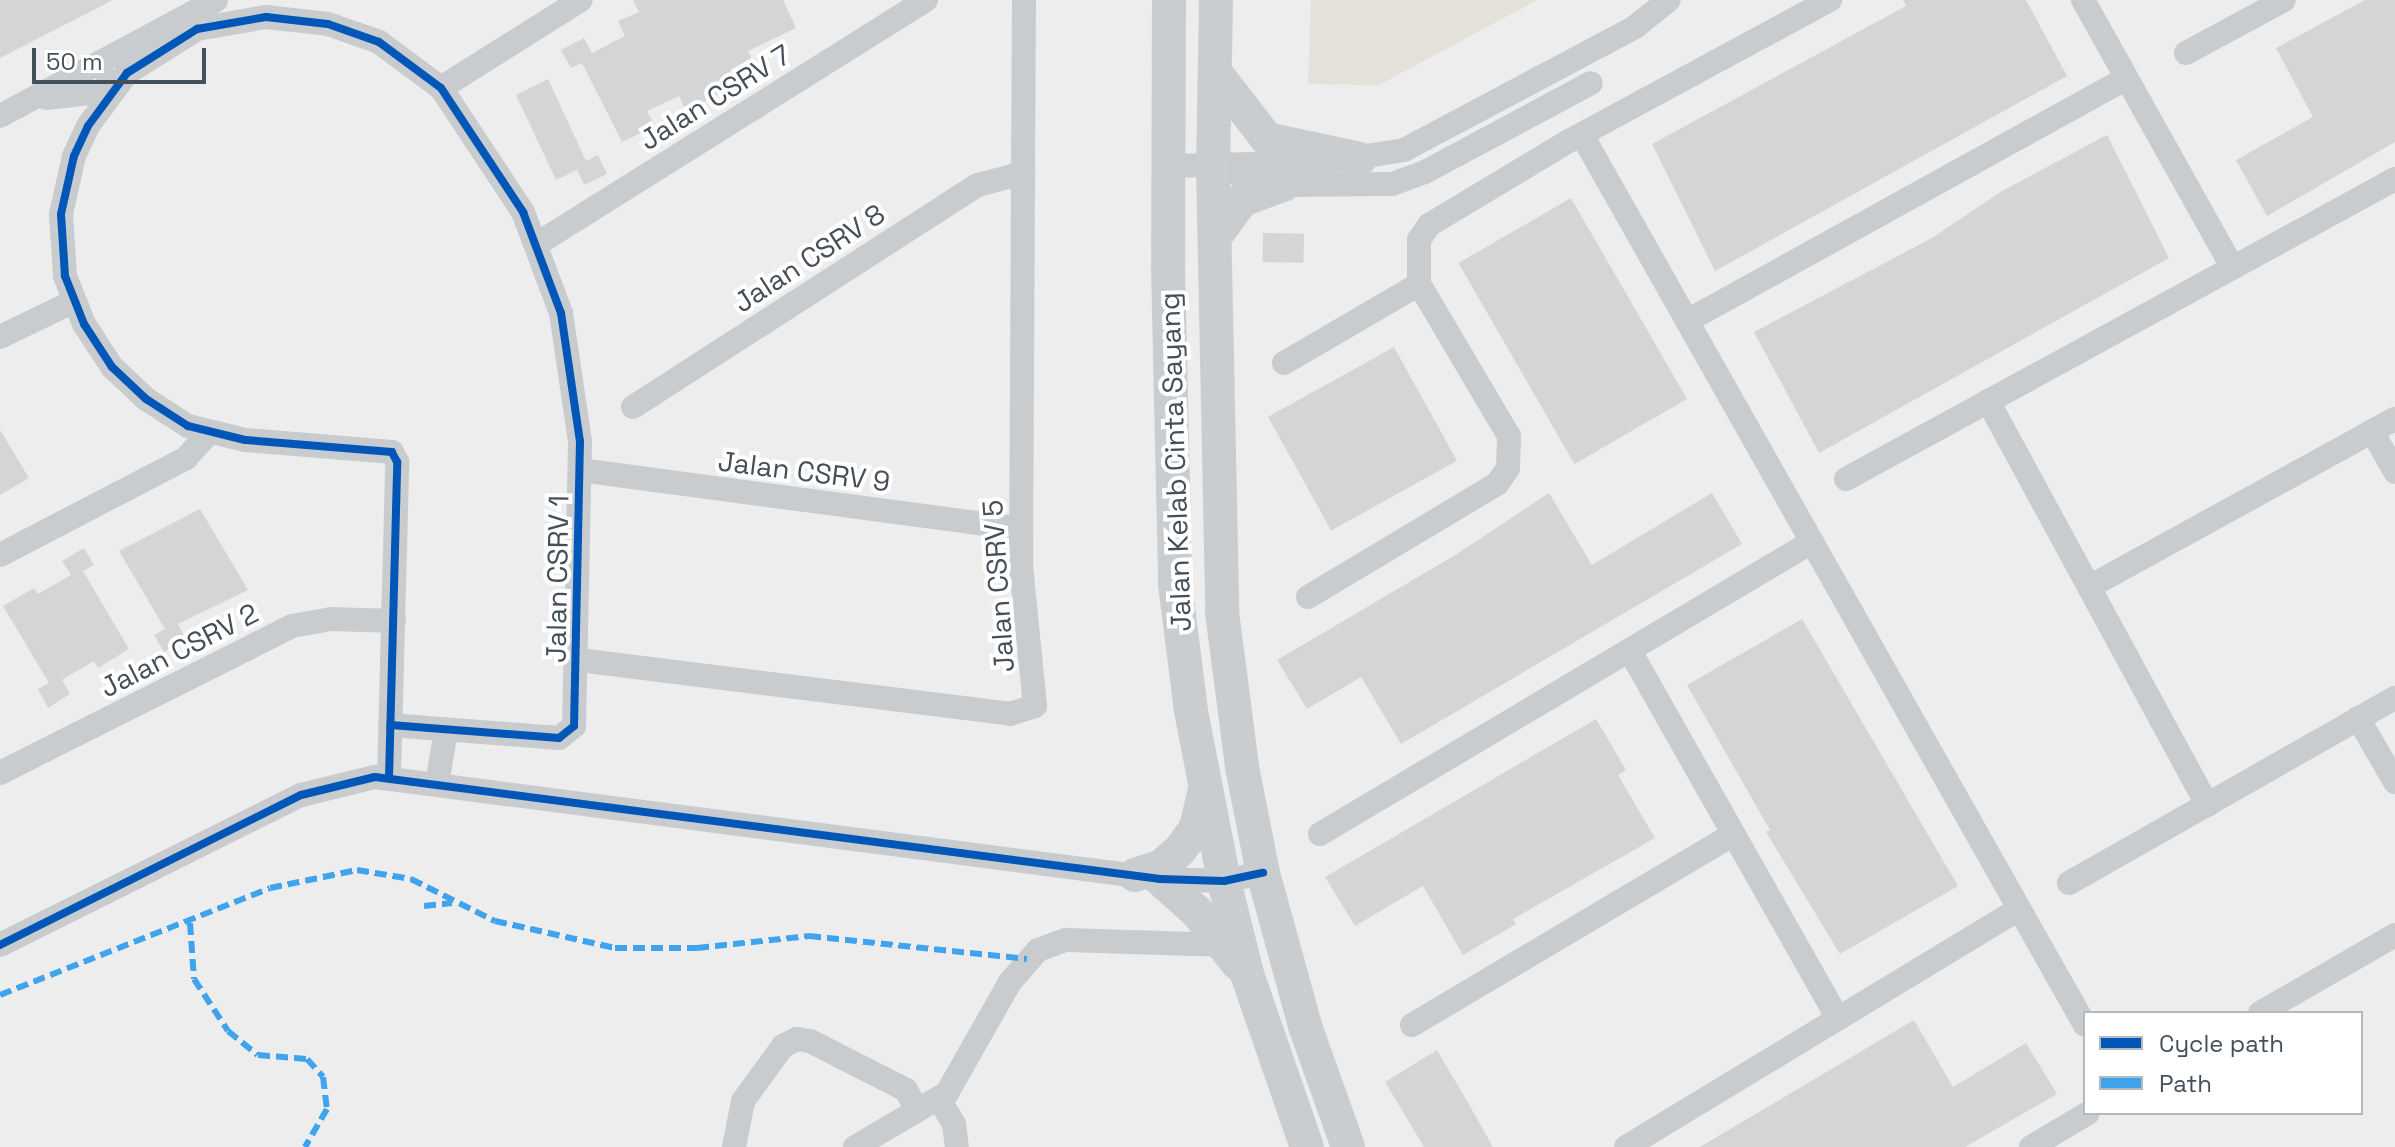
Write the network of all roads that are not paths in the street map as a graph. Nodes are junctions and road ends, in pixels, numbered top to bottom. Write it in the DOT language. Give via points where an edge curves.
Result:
graph roads {
  1 [pos="216,0"];
  2 [pos="581,0"];
  3 [pos="926,0"];
  4 [pos="1024,0"];
  5 [pos="1169,0"];
  6 [pos="1216,0"];
  7 [pos="1669,0"];
  8 [pos="1830,0"];
  9 [pos="2083,0"];
  10 [pos="2284,0"];
  11 [pos="282,8"];
  12 [pos="2186,53"];
  13 [pos="115,54"];
  14 [pos="1576,59"];
  15 [pos="1215,72"];
  16 [pos="2125,79"];
  17 [pos="1591,83"];
  18 [pos="441,88"];
  19 [pos="109,91"];
  20 [pos="24,103"];
  21 [pos="1545,105"];
  22 [pos="0,116"];
  23 [pos="1613,117"];
  24 [pos="1576,138"];
  25 [pos="1360,159"];
  26 [pos="1167,166"];
  27 [pos="1213,167"];
  28 [pos="1023,173"];
  29 [pos="2395,179"];
  30 [pos="1283,185"];
  31 [pos="1215,237"];
  32 [pos="537,244"];
  33 [pos="2232,267"];
  34 [pos="1419,284"];
  35 [pos="74,301"];
  36 [pos="1687,321"];
  37 [pos="0,337"];
  38 [pos="1284,363"];
  39 [pos="1988,401"];
  40 [pos="633,407"];
  41 [pos="2395,419"];
  42 [pos="2372,431"];
  43 [pos="207,435"];
  44 [pos="580,470"];
  45 [pos="2395,472"];
  46 [pos="1846,479"];
  47 [pos="1021,529"];
  48 [pos="1810,543"];
  49 [pos="0,555"];
  50 [pos="2089,587"];
  51 [pos="1308,597"];
  52 [pos="394,621"];
  53 [pos="1630,651"];
  54 [pos="579,660"];
  55 [pos="2395,698"];
  56 [pos="2358,718"];
  57 [pos="391,725"];
  58 [pos="446,731"];
  59 [pos="0,773"];
  60 [pos="389,778"];
  61 [pos="2395,782"];
  62 [pos="437,784"];
  63 [pos="1205,790"];
  64 [pos="2207,805"];
  65 [pos="1320,834"];
  66 [pos="1732,835"];
  67 [pos="1263,873"];
  68 [pos="1148,877"];
  69 [pos="1224,881"];
  70 [pos="2069,883"];
  71 [pos="2016,911"];
  72 [pos="2395,935"];
  73 [pos="0,945"];
  74 [pos="1225,945"];
  75 [pos="1248,977"];
  76 [pos="2263,1011"];
  77 [pos="1838,1018"];
  78 [pos="2083,1022"];
  79 [pos="1412,1025"];
  80 [pos="939,1099"];
  81 [pos="916,1108"];
  82 [pos="2085,1115"];
  83 [pos="734,1147"];
  84 [pos="855,1147"];
  85 [pos="957,1147"];
  86 [pos="1307,1147"];
  87 [pos="1348,1147"];
  88 [pos="1626,1147"];
  89 [pos="2031,1147"];
  1 -- 13 [label="street"];
  2 -- 18 [label="street"];
  3 -- 32 [label="street, Jalan CSRV 7"];
  4 -- 28 [label="street, Jalan CSRV 5"];
  5 -- 26 [label="main road, Jalan Kelab Cinta Sayang"];
  6 -- 15 [label="main road, Jalan Kelab Cinta Sayang"];
  7 -- 14 [label="street" via="1635,27"];
  8 -- 23 [label="street"];
  9 -- 16 [label="street"];
  10 -- 12 [label="street"];
  11 -- 18 [label="street, Jalan CSRV 1" via="354,31"];
  11 -- 19 [label="street, Jalan CSRV 1" via="197,29 142,60"];
  13 -- 19 [label="street"];
  13 -- 20 [label="street"];
  14 -- 17 [label="street"];
  14 -- 25 [label="street" via="1429,138"];
  15 -- 25 [label="main road" via="1267,139"];
  15 -- 27 [label="main road, Jalan Kelab Cinta Sayang"];
  16 -- 33 [label="street"];
  16 -- 36 [label="street"];
  17 -- 21 [label="street"];
  17 -- 23 [label="street"];
  18 -- 32 [label="street, Jalan CSRV 1" via="498,168"];
  19 -- 20 [label="street"];
  19 -- 35 [label="street, Jalan CSRV 1" via="74,156 65,190 60,248"];
  20 -- 22 [label="street"];
  21 -- 24 [label="street"];
  21 -- 30 [label="street" via="1411,179 1370,187"];
  23 -- 24 [label="street"];
  24 -- 34 [label="street" via="1429,225 1419,240"];
  24 -- 36 [label="street"];
  25 -- 27 [label="street" via="1254,160"];
  26 -- 27 [label="street"];
  26 -- 63 [label="main road, Jalan Kelab Cinta Sayang" via="1175,584"];
  27 -- 30 [label="street" via="1251,181"];
  27 -- 31 [label="main road, Jalan Kelab Cinta Sayang"];
  28 -- 40 [label="street, Jalan CSRV 8" via="978,185"];
  28 -- 47 [label="street, Jalan CSRV 5"];
  29 -- 33 [label="street"];
  30 -- 31 [label="main road" via="1242,200"];
  31 -- 67 [label="main road, Jalan Kelab Cinta Sayang" via="1222,612"];
  32 -- 44 [label="street, Jalan CSRV 1" via="551,278 572,368"];
  33 -- 39 [label="street"];
  34 -- 38 [label="street"];
  34 -- 51 [label="street" via="1509,436 1508,468 1497,484"];
  35 -- 37 [label="street"];
  35 -- 43 [label="street, Jalan CSRV 1" via="98,347 129,384 169,416"];
  36 -- 48 [label="street"];
  39 -- 46 [label="street"];
  39 -- 50 [label="street"];
  41 -- 42 [label="street"];
  42 -- 45 [label="street"];
  42 -- 50 [label="street"];
  43 -- 49 [label="street" via="186,458"];
  43 -- 52 [label="street, Jalan CSRV 1" via="392,452 397,462"];
  44 -- 47 [label="street, Jalan CSRV 9"];
  44 -- 54 [label="street, Jalan CSRV 1"];
  47 -- 54 [label="street, Jalan CSRV 5" via="1037,699 1022,714"];
  48 -- 53 [label="street"];
  48 -- 71 [label="street"];
  50 -- 64 [label="street"];
  52 -- 57 [label="street, Jalan CSRV 1"];
  52 -- 59 [label="street, Jalan CSRV 2" via="331,619 292,626"];
  53 -- 65 [label="street"];
  53 -- 66 [label="street"];
  54 -- 58 [label="street, Jalan CSRV 1" via="574,726 567,734"];
  55 -- 56 [label="street"];
  56 -- 61 [label="street"];
  56 -- 64 [label="street"];
  57 -- 58 [label="street, Jalan CSRV 1"];
  57 -- 60 [label="street, Jalan CSRV 1"];
  58 -- 62 [label="street"];
  60 -- 62 [label="street"];
  60 -- 73 [label="street" via="349,780 301,795"];
  62 -- 68 [label="street"];
  63 -- 68 [label="main road" via="1196,828"];
  63 -- 69 [label="main road, Jalan Kelab Cinta Sayang"];
  64 -- 70 [label="street"];
  66 -- 77 [label="street"];
  66 -- 79 [label="street"];
  67 -- 69 [label="street"];
  67 -- 87 [label="main road, Jalan Kelab Cinta Sayang" via="1305,1026"];
  68 -- 69 [label="street"];
  68 -- 74 [label="main road"];
  69 -- 75 [label="main road, Jalan Kelab Cinta Sayang"];
  71 -- 77 [label="street"];
  71 -- 78 [label="street"];
  72 -- 76 [label="street"];
  74 -- 75 [label="main road"];
  74 -- 80 [label="street" via="1098,939 1045,946 1010,982 956,1083"];
  75 -- 86 [label="main road, Jalan Kelab Cinta Sayang"];
  77 -- 88 [label="street"];
  80 -- 81 [label="street"];
  80 -- 85 [label="street" via="954,1124"];
  81 -- 83 [label="street" via="906,1090 820,1045 797,1039 783,1046 743,1101"];
  81 -- 84 [label="street"];
  82 -- 89 [label="street"];
}
